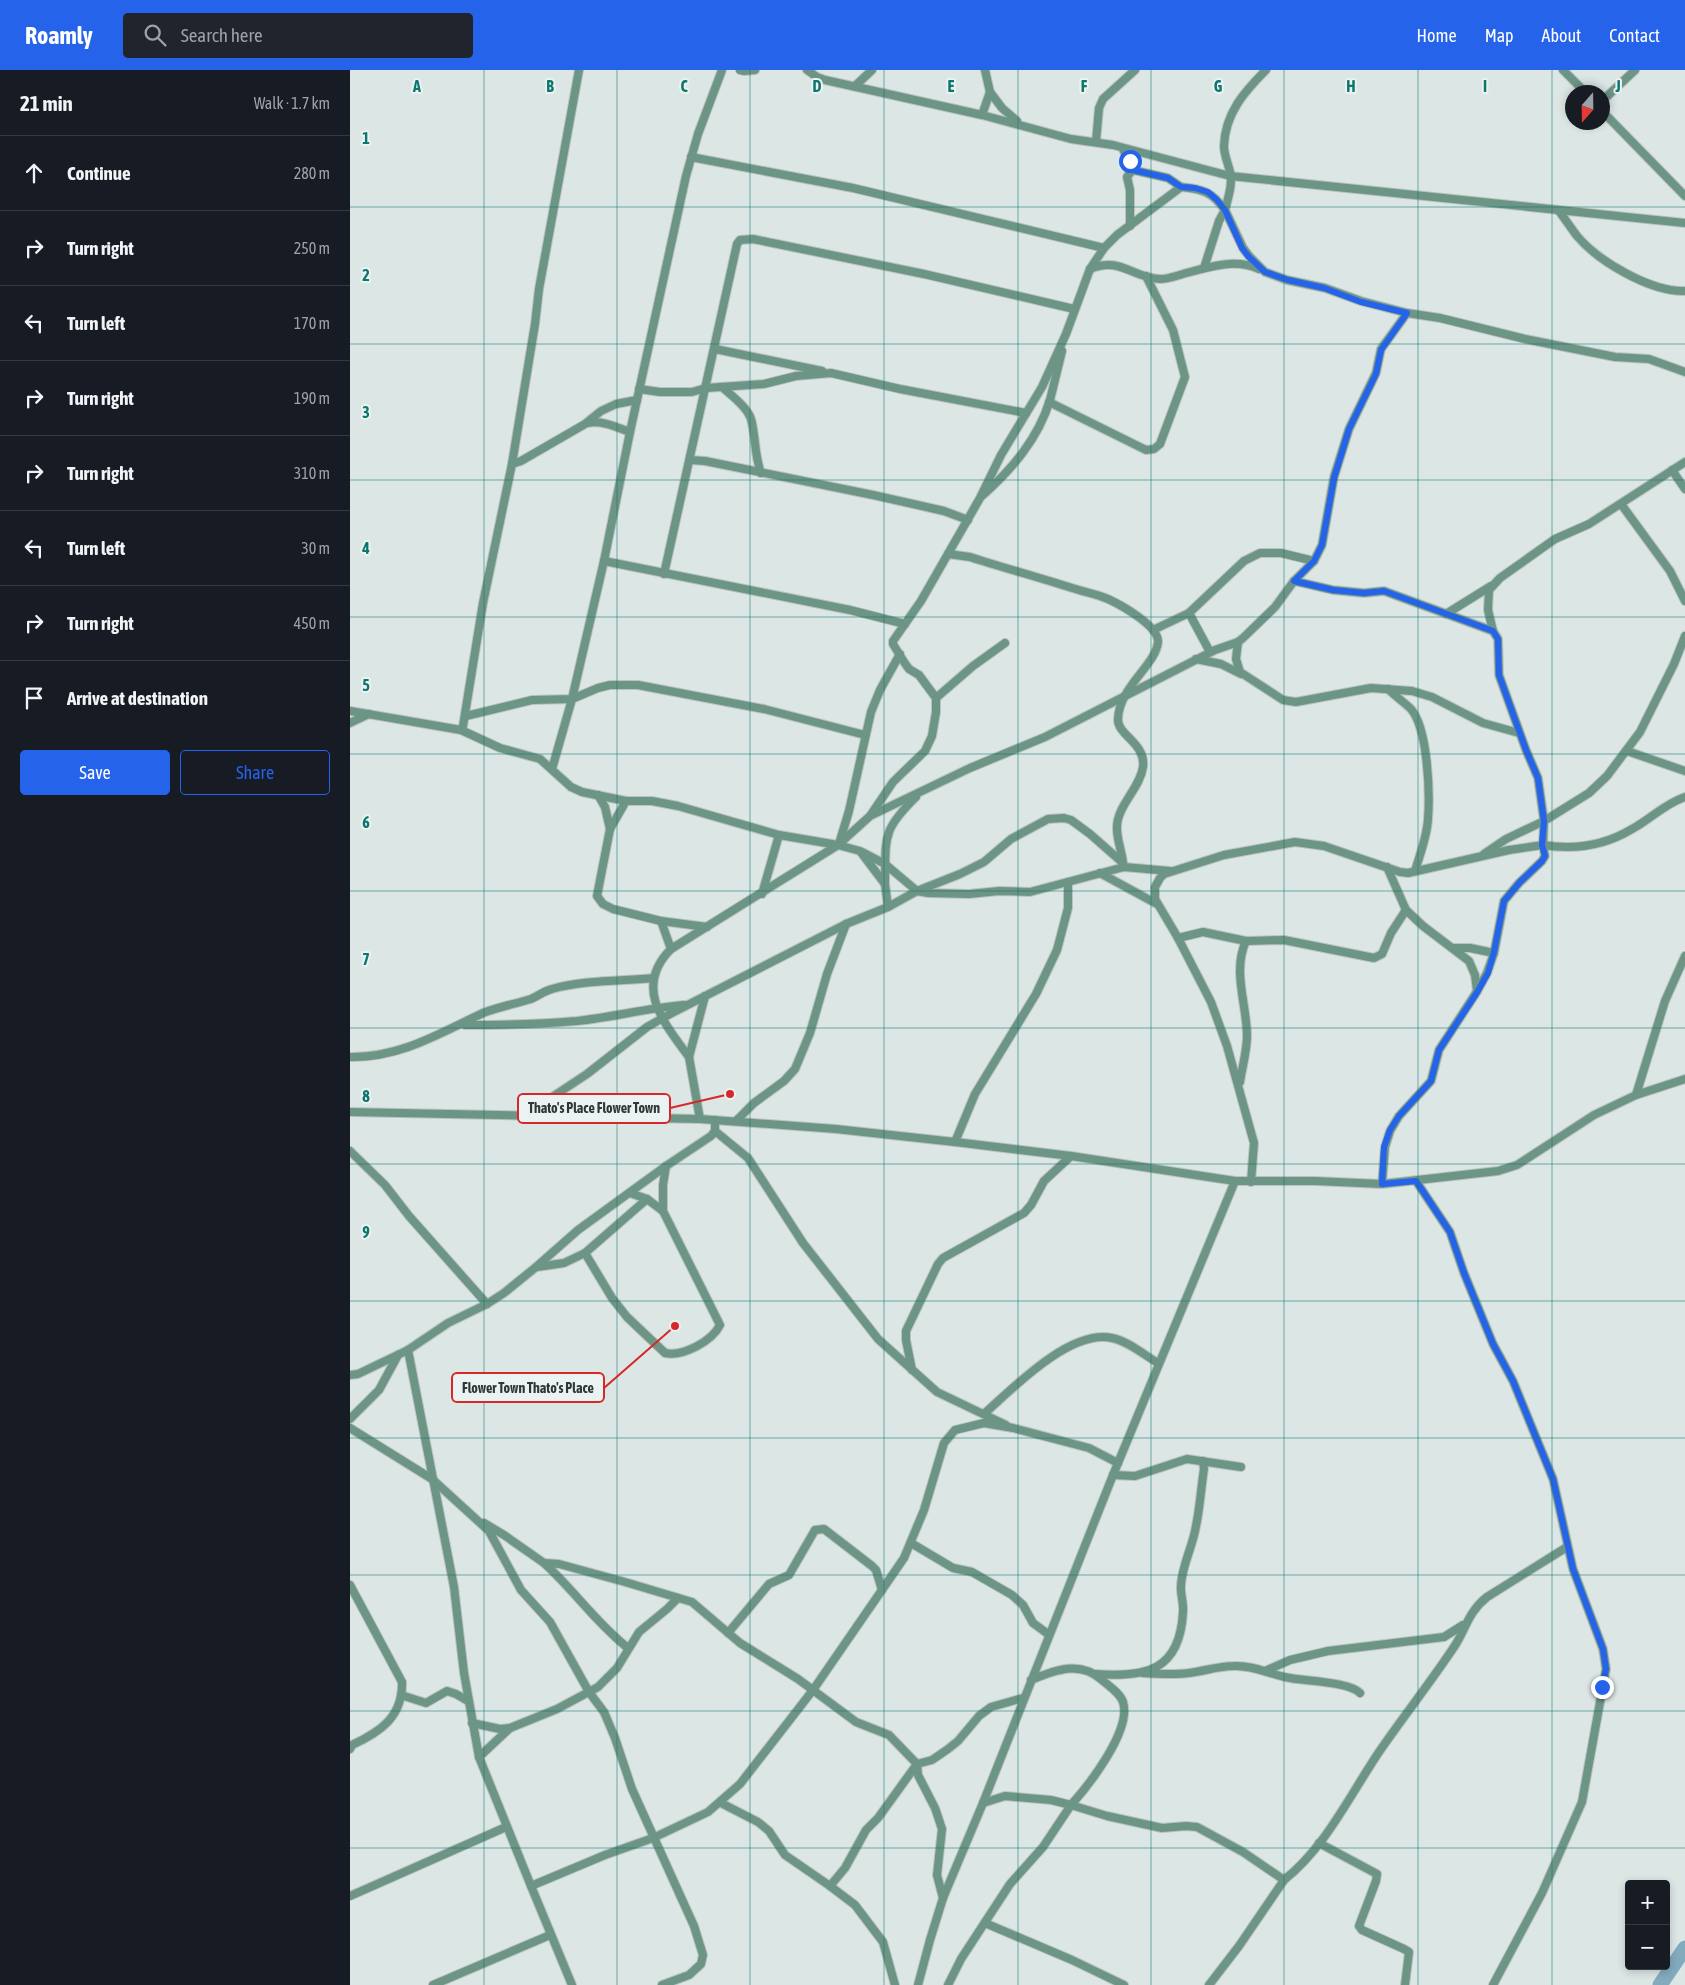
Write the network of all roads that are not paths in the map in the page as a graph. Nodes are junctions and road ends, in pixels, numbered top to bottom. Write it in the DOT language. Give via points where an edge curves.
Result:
graph roads {
  1 [pos="579,70"];
  2 [pos="722,70"];
  3 [pos="740,70"];
  4 [pos="756,70"];
  5 [pos="807,70"];
  6 [pos="872,70"];
  7 [pos="985,70"];
  8 [pos="1135,70"];
  9 [pos="1266,70"];
  10 [pos="1563,70"];
  11 [pos="1635,70"];
  12 [pos="1578,85"];
  13 [pos="855,86"];
  14 [pos="990,92"];
  15 [pos="1610,93"];
  16 [pos="982,115"];
  17 [pos="1610,119"];
  18 [pos="1021,124"];
  19 [pos="1096,142"];
  20 [pos="1122,149"];
  21 [pos="691,157"];
  22 [pos="1133,170"];
  23 [pos="1230,176"];
  24 [pos="1181,187"];
  25 [pos="1684,194"];
  26 [pos="1225,210"];
  27 [pos="1559,211"];
  28 [pos="1685,223"];
  29 [pos="1130,226"];
  30 [pos="1104,248"];
  31 [pos="1204,268"];
  32 [pos="1090,269"];
  33 [pos="1265,272"];
  34 [pos="1146,276"];
  35 [pos="1685,291"];
  36 [pos="1074,309"];
  37 [pos="1407,313"];
  38 [pos="1066,334"];
  39 [pos="714,349"];
  40 [pos="1685,372"];
  41 [pos="832,373"];
  42 [pos="706,388"];
  43 [pos="722,388"];
  44 [pos="639,389"];
  45 [pos="637,400"];
  46 [pos="1049,402"];
  47 [pos="1026,413"];
  48 [pos="585,424"];
  49 [pos="630,432"];
  50 [pos="690,460"];
  51 [pos="1685,462"];
  52 [pos="512,464"];
  53 [pos="1672,470"];
  54 [pos="761,473"];
  55 [pos="1685,489"];
  56 [pos="980,498"];
  57 [pos="1621,504"];
  58 [pos="968,520"];
  59 [pos="948,554"];
  60 [pos="604,561"];
  61 [pos="1314,561"];
  62 [pos="664,574"];
  63 [pos="1294,581"];
  64 [pos="1491,586"];
  65 [pos="1685,601"];
  66 [pos="1189,613"];
  67 [pos="1446,614"];
  68 [pos="905,624"];
  69 [pos="1153,630"];
  70 [pos="1493,631"];
  71 [pos="1685,636"];
  72 [pos="1238,642"];
  73 [pos="1005,643"];
  74 [pos="1210,652"];
  75 [pos="900,654"];
  76 [pos="1196,660"];
  77 [pos="1242,675"];
  78 [pos="1388,689"];
  79 [pos="1123,697"];
  80 [pos="936,698"];
  81 [pos="572,699"];
  82 [pos="350,711"];
  83 [pos="369,714"];
  84 [pos="466,716"];
  85 [pos="350,723"];
  86 [pos="461,730"];
  87 [pos="1520,733"];
  88 [pos="865,735"];
  89 [pos="1627,752"];
  90 [pos="552,769"];
  91 [pos="1685,771"];
  92 [pos="921,792"];
  93 [pos="598,796"];
  94 [pos="1685,798"];
  95 [pos="626,801"];
  96 [pos="870,816"];
  97 [pos="1544,821"];
  98 [pos="610,829"];
  99 [pos="779,835"];
  100 [pos="839,844"];
  101 [pos="1542,845"];
  102 [pos="860,851"];
  103 [pos="1480,856"];
  104 [pos="885,864"];
  105 [pos="1124,865"];
  106 [pos="1387,866"];
  107 [pos="1173,871"];
  108 [pos="1415,871"];
  109 [pos="1100,872"];
  110 [pos="1068,882"];
  111 [pos="885,884"];
  112 [pos="917,891"];
  113 [pos="762,894"];
  114 [pos="1157,904"];
  115 [pos="888,907"];
  116 [pos="1406,910"];
  117 [pos="661,921"];
  118 [pos="846,924"];
  119 [pos="707,927"];
  120 [pos="1178,938"];
  121 [pos="1246,941"];
  122 [pos="1451,948"];
  123 [pos="671,949"];
  124 [pos="1494,952"];
  125 [pos="1685,956"];
  126 [pos="654,978"];
  127 [pos="1476,994"];
  128 [pos="705,996"];
  129 [pos="688,1004"];
  130 [pos="658,1007"];
  131 [pos="661,1019"];
  132 [pos="463,1025"];
  133 [pos="689,1057"];
  134 [pos="350,1058"];
  135 [pos="1685,1079"];
  136 [pos="1239,1084"];
  137 [pos="1636,1095"];
  138 [pos="350,1112"];
  139 [pos="525,1115"];
  140 [pos="700,1119"];
  141 [pos="715,1120"];
  142 [pos="736,1121"];
  143 [pos="715,1131"];
  144 [pos="955,1142"];
  145 [pos="350,1151"];
  146 [pos="1071,1156"];
  147 [pos="666,1166"];
  148 [pos="1235,1181"];
  149 [pos="1416,1181"];
  150 [pos="1251,1182"];
  151 [pos="1382,1184"];
  152 [pos="630,1193"];
  153 [pos="647,1199"];
  154 [pos="663,1211"];
  155 [pos="585,1253"];
  156 [pos="536,1268"];
  157 [pos="487,1304"];
  158 [pos="408,1350"];
  159 [pos="398,1354"];
  160 [pos="1158,1363"];
  161 [pos="912,1370"];
  162 [pos="350,1375"];
  163 [pos="984,1414"];
  164 [pos="350,1419"];
  165 [pos="350,1428"];
  166 [pos="1013,1428"];
  167 [pos="1203,1461"];
  168 [pos="1118,1463"];
  169 [pos="1241,1467"];
  170 [pos="1113,1474"];
  171 [pos="432,1479"];
  172 [pos="472,1516"];
  173 [pos="911,1543"];
  174 [pos="1567,1547"];
  175 [pos="544,1562"];
  176 [pos="350,1585"];
  177 [pos="882,1590"];
  178 [pos="678,1598"];
  179 [pos="1465,1623"];
  180 [pos="728,1633"];
  181 [pos="1048,1634"];
  182 [pos="628,1648"];
  183 [pos="1265,1671"];
  184 [pos="1139,1673"];
  185 [pos="1096,1674"];
  186 [pos="1031,1680"];
  187 [pos="813,1690"];
  188 [pos="589,1692"];
  189 [pos="1360,1693"];
  190 [pos="402,1694"];
  191 [pos="1023,1698"];
  192 [pos="468,1701"];
  193 [pos="472,1723"];
  194 [pos="510,1728"];
  195 [pos="351,1746"];
  196 [pos="479,1757"];
  197 [pos="917,1764"];
  198 [pos="721,1803"];
  199 [pos="983,1803"];
  200 [pos="1071,1805"];
  201 [pos="506,1827"];
  202 [pos="653,1838"];
  203 [pos="1319,1843"];
  204 [pos="1284,1880"];
  205 [pos="531,1886"];
  206 [pos="830,1886"];
  207 [pos="350,1896"];
  208 [pos="943,1898"];
  209 [pos="985,1923"];
  210 [pos="550,1935"];
  211 [pos="433,1985"];
  212 [pos="572,1985"];
  213 [pos="662,1985"];
  214 [pos="895,1985"];
  215 [pos="918,1985"];
  216 [pos="948,1985"];
  217 [pos="1124,1985"];
  218 [pos="1209,1985"];
  219 [pos="1405,1985"];
  220 [pos="1493,1985"];
  1 -- 52 [label="street" via="539,289"];
  2 -- 21 [label="street"];
  3 -- 4 [label="street"];
  5 -- 13 [label="street" via="817,78"];
  6 -- 13 [label="street"];
  7 -- 14 [label="street"];
  8 -- 19 [label="street" via="1103,99"];
  9 -- 23 [label="street" via="1248,88 1232,112 1224,146"];
  10 -- 12 [label="street"];
  11 -- 15 [label="street"];
  13 -- 16 [label="street"];
  14 -- 16 [label="street"];
  14 -- 18 [label="street" via="1002,108"];
  16 -- 18 [label="street"];
  17 -- 25 [label="street"];
  18 -- 19 [label="street" via="1072,139"];
  19 -- 20 [label="street"];
  20 -- 22 [label="street"];
  20 -- 23 [label="street"];
  21 -- 30 [label="street" via="853,188"];
  21 -- 44 [label="street"];
  22 -- 24 [label="street" via="1168,178"];
  22 -- 29 [label="street" via="1127,177"];
  23 -- 26 [label="street"];
  23 -- 27 [label="street"];
  24 -- 26 [label="street" via="1208,192"];
  24 -- 29 [label="street"];
  26 -- 31 [label="street"];
  26 -- 33 [label="street" via="1242,248"];
  27 -- 28 [label="street"];
  27 -- 35 [label="street" via="1578,237 1598,256 1650,285"];
  29 -- 30 [label="street"];
  30 -- 32 [label="street"];
  31 -- 33 [label="street" via="1243,264"];
  31 -- 34 [label="street" via="1161,279"];
  32 -- 34 [label="street" via="1102,264 1115,264"];
  32 -- 36 [label="street"];
  33 -- 37 [label="street"];
  34 -- 46 [label="street" via="1173,330 1185,378 1160,444 1146,450"];
  36 -- 38 [label="street"];
  36 -- 39 [label="street" via="924,274 742,239 737,244"];
  37 -- 40 [label="street" via="1615,357 1649,359"];
  37 -- 61 [label="street" via="1381,350 1376,374 1349,429 1334,478 1322,545"];
  38 -- 46 [label="street"];
  38 -- 47 [label="street" via="1042,387"];
  39 -- 41 [label="street"];
  39 -- 42 [label="street"];
  41 -- 43 [label="street"];
  41 -- 47 [label="street"];
  42 -- 43 [label="street"];
  42 -- 44 [label="street" via="692,392"];
  42 -- 50 [label="street"];
  43 -- 54 [label="street" via="751,418"];
  44 -- 45 [label="street"];
  45 -- 48 [label="street" via="616,404"];
  45 -- 49 [label="street"];
  46 -- 56 [label="street" via="1026,448 1007,474"];
  47 -- 56 [label="street"];
  48 -- 49 [label="street" via="594,421"];
  48 -- 52 [label="street"];
  49 -- 60 [label="street"];
  50 -- 54 [label="street"];
  50 -- 62 [label="street"];
  51 -- 53 [label="street"];
  52 -- 84 [label="street" via="483,603"];
  53 -- 55 [label="street"];
  53 -- 57 [label="street"];
  54 -- 58 [label="street" via="883,497"];
  56 -- 58 [label="street"];
  57 -- 64 [label="street" via="1556,539"];
  57 -- 65 [label="street" via="1670,571"];
  58 -- 59 [label="street"];
  59 -- 68 [label="street"];
  59 -- 69 [label="street" via="970,557 1106,598 1130,611"];
  60 -- 62 [label="street"];
  60 -- 81 [label="street"];
  61 -- 63 [label="street"];
  61 -- 66 [label="street" via="1281,553 1260,553 1225,577"];
  62 -- 68 [label="street" via="850,610"];
  63 -- 67 [label="street" via="1333,590 1384,591"];
  63 -- 72 [label="street" via="1275,607"];
  64 -- 67 [label="street"];
  64 -- 70 [label="street" via="1488,610"];
  66 -- 69 [label="street"];
  66 -- 74 [label="street"];
  67 -- 70 [label="street"];
  68 -- 75 [label="street" via="893,641"];
  69 -- 79 [label="street" via="1158,644 1153,656"];
  70 -- 87 [label="street" via="1498,639 1499,675"];
  71 -- 89 [label="street" via="1656,701"];
  72 -- 74 [label="street"];
  72 -- 77 [label="street" via="1236,662"];
  73 -- 80 [label="street"];
  74 -- 76 [label="street"];
  75 -- 80 [label="street" via="909,669 919,675"];
  75 -- 88 [label="street" via="880,690"];
  76 -- 77 [label="street" via="1221,664"];
  76 -- 79 [label="street"];
  77 -- 78 [label="street" via="1289,702 1371,688"];
  78 -- 87 [label="street" via="1432,697 1483,723"];
  78 -- 108 [label="street" via="1416,717 1424,745 1429,789 1428,820"];
  79 -- 92 [label="street" via="1045,737"];
  79 -- 105 [label="street" via="1119,725 1140,749 1144,760 1143,770 1123,807 1117,828"];
  80 -- 96 [label="street" via="932,736 926,751 893,782"];
  81 -- 84 [label="street" via="532,700"];
  81 -- 88 [label="street" via="610,685 638,685 764,709"];
  81 -- 90 [label="street"];
  82 -- 83 [label="street"];
  83 -- 85 [label="street"];
  83 -- 86 [label="street"];
  84 -- 86 [label="street"];
  86 -- 90 [label="street" via="500,748 540,759"];
  87 -- 97 [label="street" via="1538,778"];
  88 -- 100 [label="street"];
  89 -- 91 [label="street"];
  89 -- 97 [label="street" via="1589,793"];
  90 -- 93 [label="street" via="571,787"];
  92 -- 96 [label="street"];
  92 -- 104 [label="street" via="892,823 886,836"];
  93 -- 95 [label="street"];
  93 -- 98 [label="street"];
  94 -- 101 [label="street" via="1668,804 1633,829 1609,840 1585,847"];
  95 -- 98 [label="street"];
  95 -- 99 [label="street" via="678,806"];
  96 -- 100 [label="street"];
  97 -- 101 [label="street"];
  97 -- 103 [label="street"];
  98 -- 117 [label="street" via="597,896 613,909"];
  99 -- 100 [label="street"];
  99 -- 113 [label="street"];
  100 -- 102 [label="street"];
  100 -- 113 [label="street"];
  101 -- 103 [label="street"];
  101 -- 124 [label="street" via="1545,856 1542,861 1504,901"];
  102 -- 104 [label="street"];
  102 -- 111 [label="street"];
  103 -- 108 [label="street"];
  104 -- 111 [label="street"];
  104 -- 112 [label="street"];
  105 -- 107 [label="street"];
  105 -- 109 [label="street"];
  105 -- 112 [label="street" via="1071,820 1048,819 1010,839 984,862"];
  106 -- 107 [label="street" via="1324,846 1295,842 1224,855"];
  106 -- 108 [label="street" via="1400,872"];
  106 -- 116 [label="street"];
  107 -- 114 [label="street" via="1160,878 1155,887"];
  109 -- 110 [label="street"];
  109 -- 114 [label="street"];
  110 -- 112 [label="street" via="1030,892 941,894"];
  110 -- 144 [label="street" via="1068,908 1057,950 1036,994 974,1094"];
  111 -- 115 [label="street"];
  112 -- 115 [label="street"];
  113 -- 119 [label="street"];
  114 -- 120 [label="street"];
  115 -- 118 [label="street"];
  116 -- 121 [label="street" via="1382,954 1374,958 1284,940"];
  116 -- 122 [label="street"];
  117 -- 119 [label="street"];
  117 -- 123 [label="street"];
  118 -- 128 [label="street"];
  118 -- 142 [label="street" via="795,1069"];
  119 -- 123 [label="street"];
  120 -- 121 [label="street" via="1203,932"];
  120 -- 136 [label="street" via="1211,1002"];
  121 -- 136 [label="street" via="1240,953 1240,987 1247,1037"];
  122 -- 124 [label="street"];
  122 -- 127 [label="street" via="1468,961 1475,974"];
  123 -- 126 [label="street" via="662,959"];
  124 -- 127 [label="street" via="1488,973"];
  125 -- 137 [label="street" via="1665,1001"];
  126 -- 130 [label="street" via="653,990"];
  126 -- 132 [label="street" via="550,990 484,1013"];
  127 -- 151 [label="street" via="1439,1050 1431,1081 1390,1130 1384,1147"];
  128 -- 129 [label="street"];
  128 -- 133 [label="street"];
  129 -- 130 [label="street"];
  129 -- 131 [label="street"];
  130 -- 131 [label="street"];
  130 -- 132 [label="street" via="577,1021"];
  131 -- 133 [label="street"];
  131 -- 139 [label="street"];
  132 -- 134 [label="street" via="402,1049"];
  133 -- 140 [label="street"];
  135 -- 137 [label="street"];
  136 -- 150 [label="street" via="1254,1144"];
  137 -- 149 [label="street" via="1594,1115 1517,1165 1498,1171"];
  138 -- 139 [label="street"];
  139 -- 140 [label="street"];
  140 -- 141 [label="street"];
  141 -- 142 [label="street"];
  141 -- 143 [label="street"];
  142 -- 144 [label="street"];
  143 -- 147 [label="street"];
  143 -- 161 [label="street" via="748,1158 803,1243 878,1339"];
  144 -- 146 [label="street"];
  145 -- 157 [label="street" via="385,1185"];
  146 -- 148 [label="street"];
  146 -- 161 [label="street" via="1044,1181 1032,1205 1024,1213 938,1264 906,1331"];
  147 -- 152 [label="street"];
  147 -- 154 [label="street" via="662,1185"];
  148 -- 150 [label="street"];
  148 -- 160 [label="street"];
  149 -- 151 [label="street"];
  149 -- 174 [label="street" via="1450,1232 1493,1344 1513,1381 1553,1479"];
  150 -- 151 [label="street"];
  152 -- 153 [label="street"];
  152 -- 156 [label="street" via="578,1230"];
  153 -- 154 [label="street"];
  153 -- 155 [label="street"];
  154 -- 155 [label="street" via="720,1325 711,1336 690,1348 672,1354 659,1348 612,1298"];
  155 -- 156 [label="street" via="564,1263"];
  156 -- 157 [label="street"];
  157 -- 158 [label="street" via="448,1323"];
  158 -- 159 [label="street"];
  158 -- 171 [label="street"];
  159 -- 162 [label="street"];
  159 -- 164 [label="street" via="379,1390"];
  160 -- 163 [label="street" via="1114,1338 1085,1339 1052,1355"];
  160 -- 168 [label="street"];
  161 -- 163 [label="street" via="937,1392"];
  163 -- 166 [label="street"];
  165 -- 171 [label="street"];
  166 -- 168 [label="street" via="1089,1448"];
  166 -- 173 [label="street" via="984,1424 954,1430 948,1436"];
  167 -- 169 [label="street"];
  167 -- 170 [label="street" via="1187,1459 1135,1476"];
  167 -- 184 [label="street" via="1196,1526 1180,1586 1184,1610 1180,1638 1172,1654 1159,1666"];
  168 -- 170 [label="street"];
  170 -- 181 [label="street"];
  171 -- 172 [label="street"];
  171 -- 192 [label="street" via="454,1587"];
  172 -- 175 [label="street"];
  172 -- 188 [label="street" via="489,1531 521,1590 550,1622"];
  173 -- 177 [label="street"];
  173 -- 181 [label="street" via="953,1568 972,1572 1012,1594 1033,1622"];
  174 -- 179 [label="street" via="1487,1597"];
  174 -- 220 [label="street" via="1603,1649 1606,1669 1582,1802 1542,1893"];
  175 -- 178 [label="street"];
  175 -- 182 [label="street" via="569,1586 594,1618"];
  176 -- 190 [label="street" via="402,1682"];
  177 -- 180 [label="street" via="876,1570 821,1528 815,1530 789,1575 768,1584"];
  177 -- 187 [label="street"];
  178 -- 180 [label="street" via="692,1602"];
  178 -- 182 [label="street" via="639,1632"];
  179 -- 183 [label="street" via="1444,1637 1328,1651 1290,1660"];
  179 -- 203 [label="street" via="1455,1646 1380,1750"];
  180 -- 187 [label="street"];
  181 -- 186 [label="street"];
  182 -- 188 [label="street" via="617,1668"];
  183 -- 184 [label="street" via="1237,1666 1212,1667 1189,1673"];
  183 -- 189 [label="street" via="1354,1689"];
  184 -- 185 [label="street" via="1122,1676"];
  185 -- 186 [label="street" via="1075,1668 1053,1671"];
  185 -- 200 [label="street" via="1123,1700 1121,1728 1090,1784"];
  186 -- 191 [label="street"];
  187 -- 197 [label="street" via="856,1722 889,1735"];
  187 -- 198 [label="street" via="740,1784"];
  188 -- 194 [label="street" via="548,1714"];
  188 -- 202 [label="street" via="604,1712"];
  190 -- 192 [label="street" via="426,1703 447,1692"];
  190 -- 195 [label="street" via="390,1720 374,1735"];
  191 -- 197 [label="street" via="991,1706 948,1749 932,1760"];
  191 -- 199 [label="street"];
  192 -- 193 [label="street"];
  193 -- 194 [label="street"];
  193 -- 196 [label="street"];
  194 -- 196 [label="street"];
  196 -- 201 [label="street"];
  197 -- 206 [label="street" via="866,1830 845,1868"];
  197 -- 208 [label="street" via="918,1775 942,1829 937,1875"];
  198 -- 202 [label="street"];
  198 -- 206 [label="street" via="758,1822 769,1831 784,1856"];
  199 -- 200 [label="street" via="1005,1796"];
  199 -- 208 [label="street"];
  200 -- 204 [label="street" via="1162,1828 1197,1827 1243,1852"];
  200 -- 209 [label="street" via="1043,1847 1010,1884"];
  201 -- 205 [label="street"];
  201 -- 207 [label="street"];
  202 -- 205 [label="street"];
  202 -- 213 [label="street" via="694,1926 703,1955 702,1964 690,1975"];
  203 -- 204 [label="street" via="1296,1871"];
  203 -- 219 [label="street" via="1377,1874 1359,1926 1409,1952"];
  204 -- 218 [label="street" via="1240,1946"];
  205 -- 210 [label="street"];
  206 -- 214 [label="street" via="855,1905 883,1942"];
  208 -- 215 [label="street"];
  209 -- 216 [label="street"];
  209 -- 217 [label="street"];
  210 -- 211 [label="street"];
  210 -- 212 [label="street"];
}
